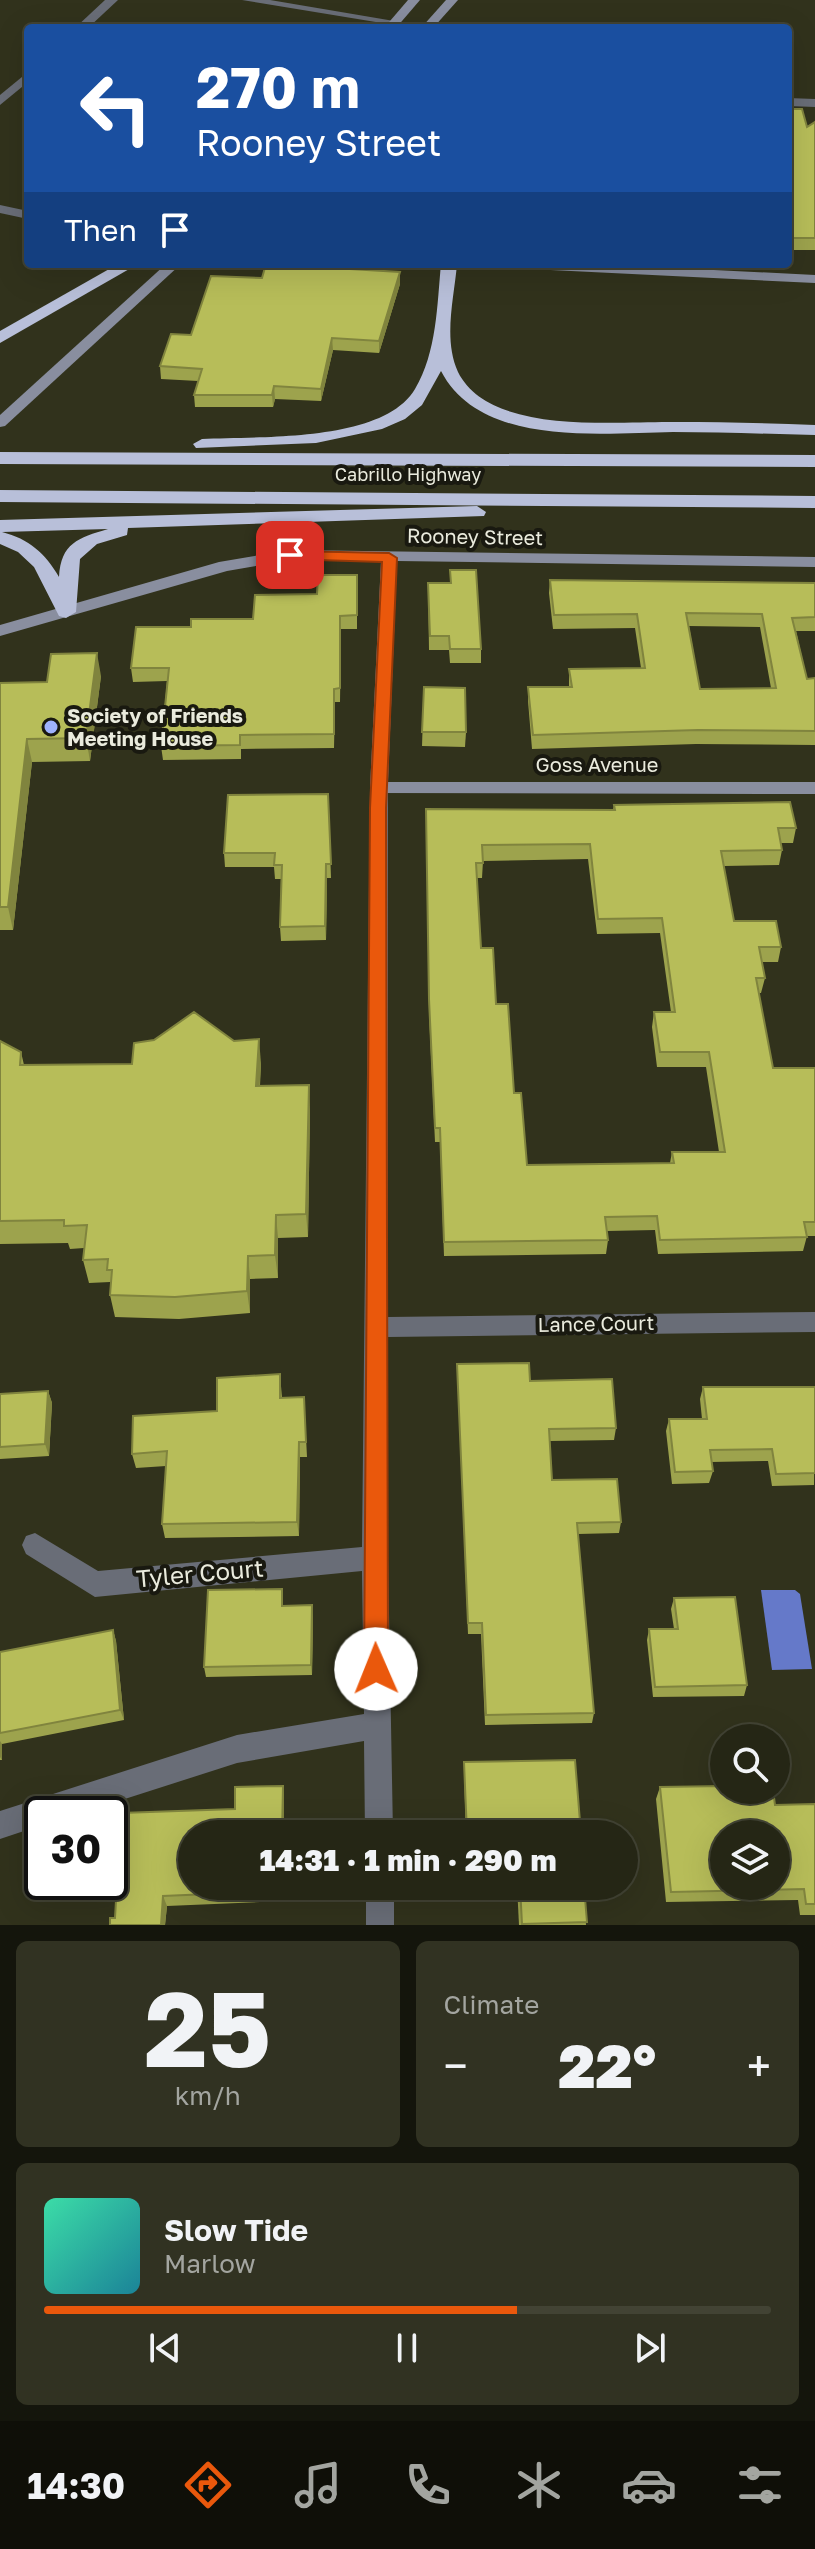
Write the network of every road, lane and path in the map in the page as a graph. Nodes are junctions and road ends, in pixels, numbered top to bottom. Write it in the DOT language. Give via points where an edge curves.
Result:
graph roads {
  1 [pos="112,0"];
  2 [pos="248,0"];
  3 [pos="414,0"];
  4 [pos="452,0"];
  5 [pos="85,24"];
  6 [pos="386,24"];
  7 [pos="393,24"];
  8 [pos="431,24"];
  9 [pos="24,80"];
  10 [pos="0,101"];
  11 [pos="792,102"];
  12 [pos="815,103"];
  13 [pos="0,209"];
  14 [pos="24,214"];
  15 [pos="123,268"];
  16 [pos="170,268"];
  17 [pos="449,268"];
  18 [pos="591,268"];
  19 [pos="815,279"];
  20 [pos="0,338"];
  21 [pos="440,344"];
  22 [pos="2,421"];
  23 [pos="815,430"];
  24 [pos="0,458"];
  25 [pos="815,461"];
  26 [pos="0,496"];
  27 [pos="641,500"];
  28 [pos="815,502"];
  29 [pos="230,520"];
  30 [pos="0,526"];
  31 [pos="0,537"];
  32 [pos="389,558"];
  33 [pos="815,562"];
  34 [pos="66,612"];
  35 [pos="0,631"];
  36 [pos="379,788"];
  37 [pos="815,788"];
  38 [pos="815,1322"];
  39 [pos="378,1327"];
  40 [pos="35,1545"];
  41 [pos="375,1558"];
  42 [pos="377,1725"];
  43 [pos="379,1820"];
  44 [pos="0,1825"];
  45 [pos="380,1900"];
  46 [pos="380,1925"];
  1 -- 5 [label="street"];
  2 -- 6 [label="street"];
  3 -- 7 [label="street"];
  4 -- 8 [label="street"];
  9 -- 10 [label="street"];
  11 -- 12 [label="street"];
  13 -- 14 [label="street"];
  15 -- 20 [label="highway"];
  16 -- 22 [label="street"];
  17 -- 21 [label="highway"];
  18 -- 19 [label="street"];
  21 -- 23 [label="highway" via="460,387 497,411 529,421 580,427"];
  21 -- 24 [label="highway" via="415,402 394,418 361,430"];
  24 -- 25 [label="highway, Cabrillo Highway"];
  26 -- 27 [label="highway, Cabrillo Highway"];
  27 -- 28 [label="highway, Cabrillo Highway"];
  27 -- 29 [label="highway"];
  29 -- 30 [label="highway"];
  29 -- 34 [label="highway" via="131,529 90,540 70,557"];
  31 -- 34 [label="highway" via="37,556"];
  32 -- 33 [label="street, Rooney Street"];
  32 -- 34 [label="street, Rooney Street" via="290,555 255,560"];
  32 -- 36 [label="street"];
  34 -- 35 [label="street, Rooney Street"];
  36 -- 37 [label="street, Goss Avenue"];
  36 -- 39 [label="street"];
  38 -- 39 [label="street, Lance Court"];
  39 -- 41 [label="street"];
  40 -- 41 [label="street, Tyler Court" via="95,1584"];
  41 -- 42 [label="street"];
  42 -- 43 [label="street"];
  42 -- 44 [label="street" via="237,1749"];
  45 -- 46 [label="street"];
}
